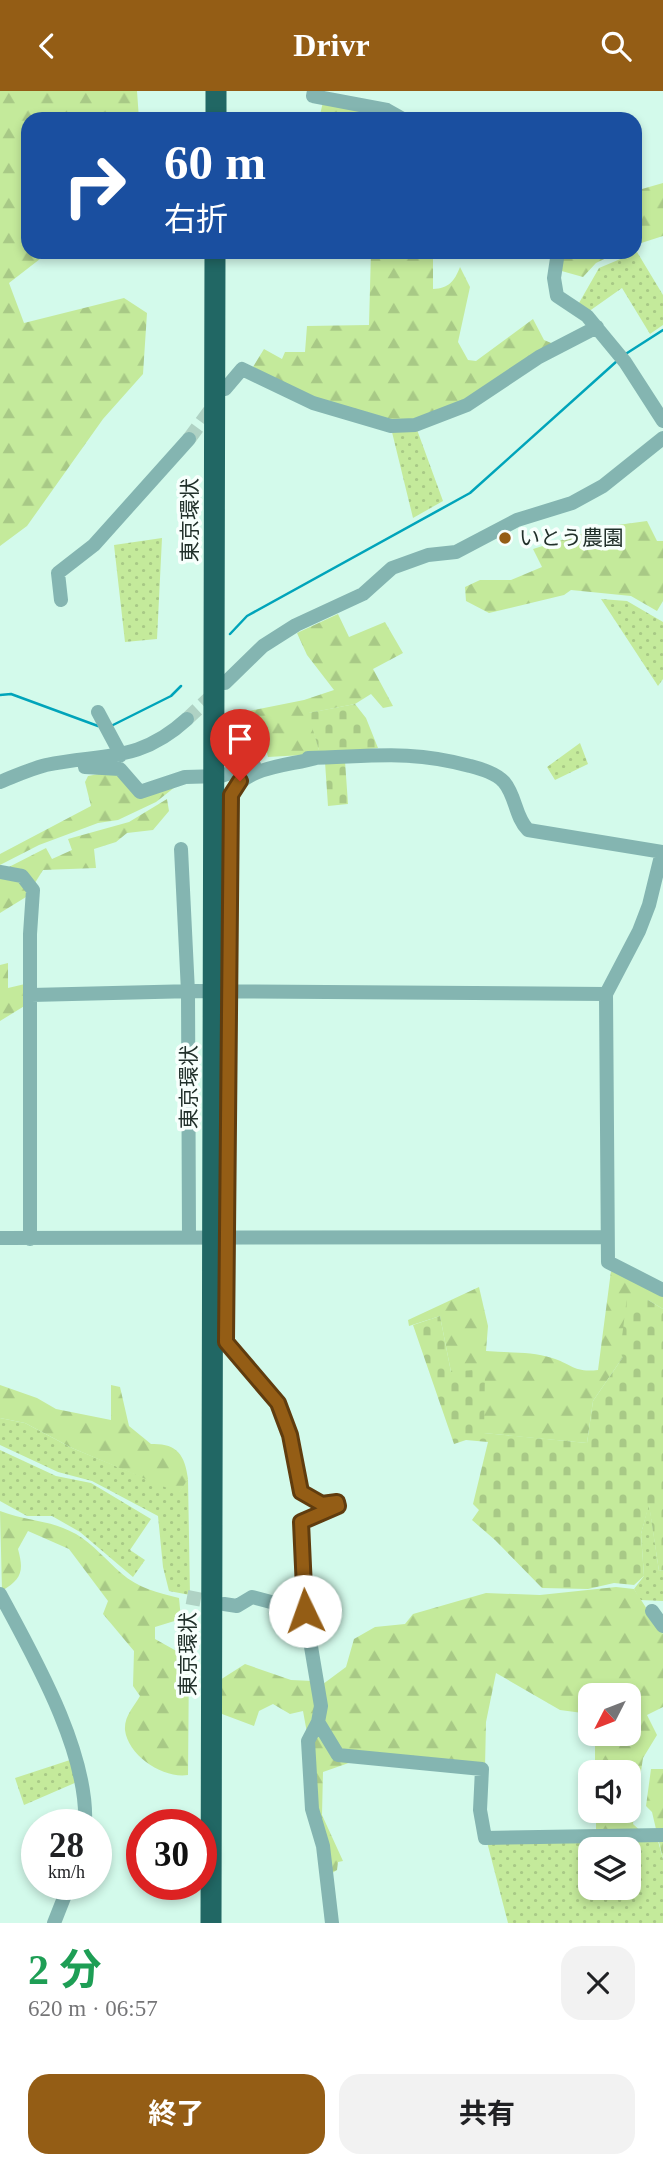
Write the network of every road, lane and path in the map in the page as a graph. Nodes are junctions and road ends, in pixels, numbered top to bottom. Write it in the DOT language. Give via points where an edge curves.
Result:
graph roads {
  1 [pos="203,91"];
  2 [pos="216,91"];
  3 [pos="314,91"];
  4 [pos="202,112"];
  5 [pos="216,112"];
  6 [pos="391,112"];
  7 [pos="202,259"];
  8 [pos="215,259"];
  9 [pos="557,259"];
  10 [pos="597,327"];
  11 [pos="225,389"];
  12 [pos="663,421"];
  13 [pos="663,438"];
  14 [pos="189,439"];
  15 [pos="61,600"];
  16 [pos="225,683"];
  17 [pos="187,719"];
  18 [pos="103,722"];
  19 [pos="121,755"];
  20 [pos="316,758"];
  21 [pos="84,760"];
  22 [pos="207,776"];
  23 [pos="0,782"];
  24 [pos="181,849"];
  25 [pos="663,852"];
  26 [pos="0,872"];
  27 [pos="207,992"];
  28 [pos="606,994"];
  29 [pos="31,995"];
  30 [pos="207,1237"];
  31 [pos="607,1237"];
  32 [pos="0,1238"];
  33 [pos="30,1238"];
  34 [pos="663,1290"];
  35 [pos="0,1594"];
  36 [pos="224,1604"];
  37 [pos="305,1611"];
  38 [pos="652,1611"];
  39 [pos="663,1626"];
  40 [pos="318,1722"];
  41 [pos="83,1809"];
  42 [pos="198,1809"];
  43 [pos="663,1835"];
  44 [pos="63,1900"];
  45 [pos="198,1900"];
  46 [pos="54,1923"];
  47 [pos="198,1923"];
  48 [pos="211,1923"];
  49 [pos="332,1923"];
  1 -- 4 [label="highway"];
  2 -- 5 [label="highway"];
  3 -- 6 [label="street" via="313,96"];
  7 -- 22 [label="highway, 東京環状"];
  8 -- 22 [label="highway, 東京環状"];
  9 -- 10 [label="street" via="557,296"];
  10 -- 11 [label="street" via="538,357 467,405 415,425 391,426 313,403 242,369"];
  10 -- 12 [label="street"];
  13 -- 16 [label="street" via="603,486 572,503 505,525 456,552 428,555 392,568 363,594 263,646"];
  14 -- 15 [label="street" via="94,545 58,573"];
  17 -- 19 [label="street" via="172,733"];
  18 -- 19 [label="street"];
  19 -- 21 [label="street"];
  20 -- 22 [label="street" via="273,760"];
  20 -- 25 [label="street" via="434,756 499,778 528,830"];
  20 -- 27 [label="street" via="248,775 231,795"];
  21 -- 22 [label="street" via="85,767 120,769 140,792 185,776"];
  21 -- 23 [label="street" via="29,769"];
  22 -- 27 [label="highway, 東京環状"];
  24 -- 27 [label="street"];
  25 -- 28 [label="street" via="639,931"];
  26 -- 29 [label="street" via="22,876 33,890"];
  27 -- 28 [label="street"];
  27 -- 29 [label="street"];
  27 -- 30 [label="highway, 東京環状"];
  28 -- 31 [label="street"];
  29 -- 33 [label="street"];
  30 -- 31 [label="street"];
  30 -- 33 [label="street"];
  30 -- 37 [label="street" via="226,1342 278,1403 290,1435 301,1492 322,1504 337,1502 338,1506 301,1522"];
  30 -- 42 [label="highway, 東京環状"];
  30 -- 48 [label="highway, 東京環状"];
  31 -- 34 [label="street" via="608,1262"];
  32 -- 33 [label="street"];
  35 -- 41 [label="street" via="65,1727"];
  36 -- 37 [label="street" via="237,1606 252,1597"];
  37 -- 40 [label="street" via="321,1699"];
  38 -- 39 [label="street"];
  40 -- 43 [label="street" via="338,1755 482,1769 480,1810 485,1839"];
  40 -- 49 [label="street" via="309,1741 310,1790 323,1846"];
  44 -- 46 [label="street"];
  45 -- 47 [label="highway"];
}
